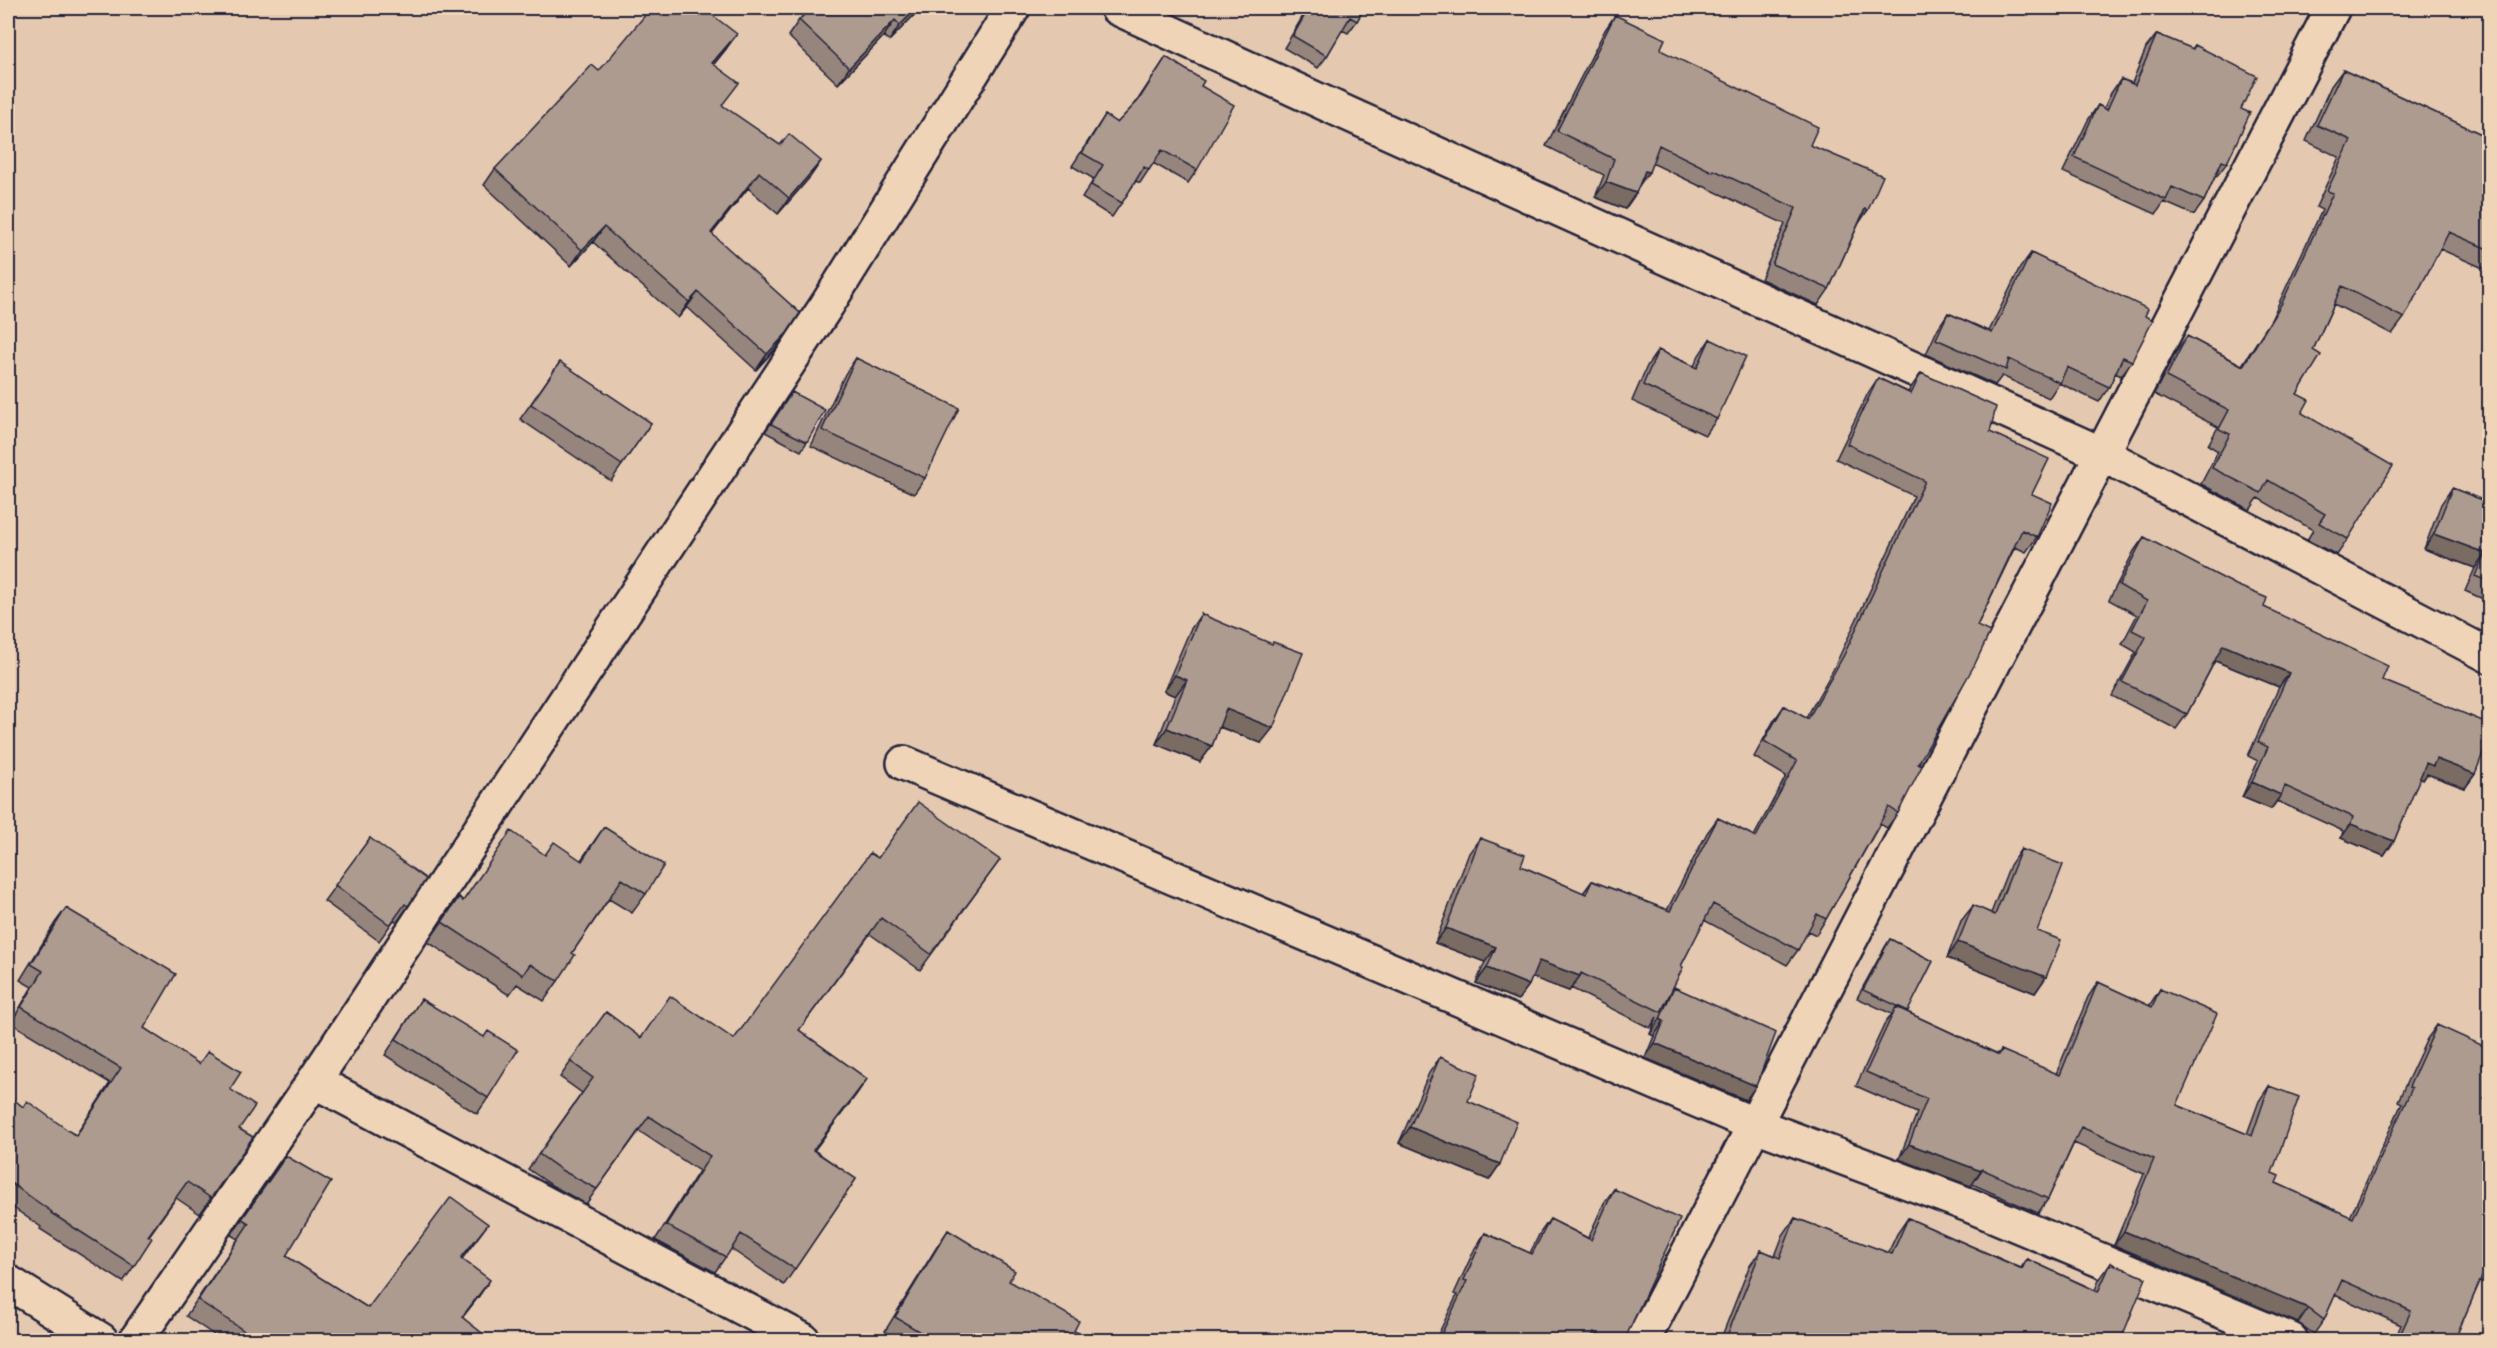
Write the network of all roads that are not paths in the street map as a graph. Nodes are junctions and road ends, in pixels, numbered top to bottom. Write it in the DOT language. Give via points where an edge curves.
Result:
graph roads {
  1 [pos="1013,8"];
  2 [pos="1117,8"];
  3 [pos="2333,8"];
  4 [pos="2102,454"];
  5 [pos="2490,656"];
  6 [pos="904,764"];
  7 [pos="314,1081"];
  8 [pos="1754,1124"];
  9 [pos="8,1282"];
  10 [pos="101,1341"];
  11 [pos="136,1341"];
  12 [pos="803,1341"];
  13 [pos="1643,1341"];
  14 [pos="2291,1341"];
  1 -- 7 [label="street" via="827,305"];
  2 -- 4 [label="street"];
  3 -- 4 [label="street"];
  4 -- 5 [label="street"];
  4 -- 8 [label="street"];
  6 -- 8 [label="street"];
  7 -- 11 [label="street"];
  7 -- 12 [label="street"];
  8 -- 13 [label="street"];
  8 -- 14 [label="street" via="1969,1205"];
  9 -- 10 [label="street"];
}
